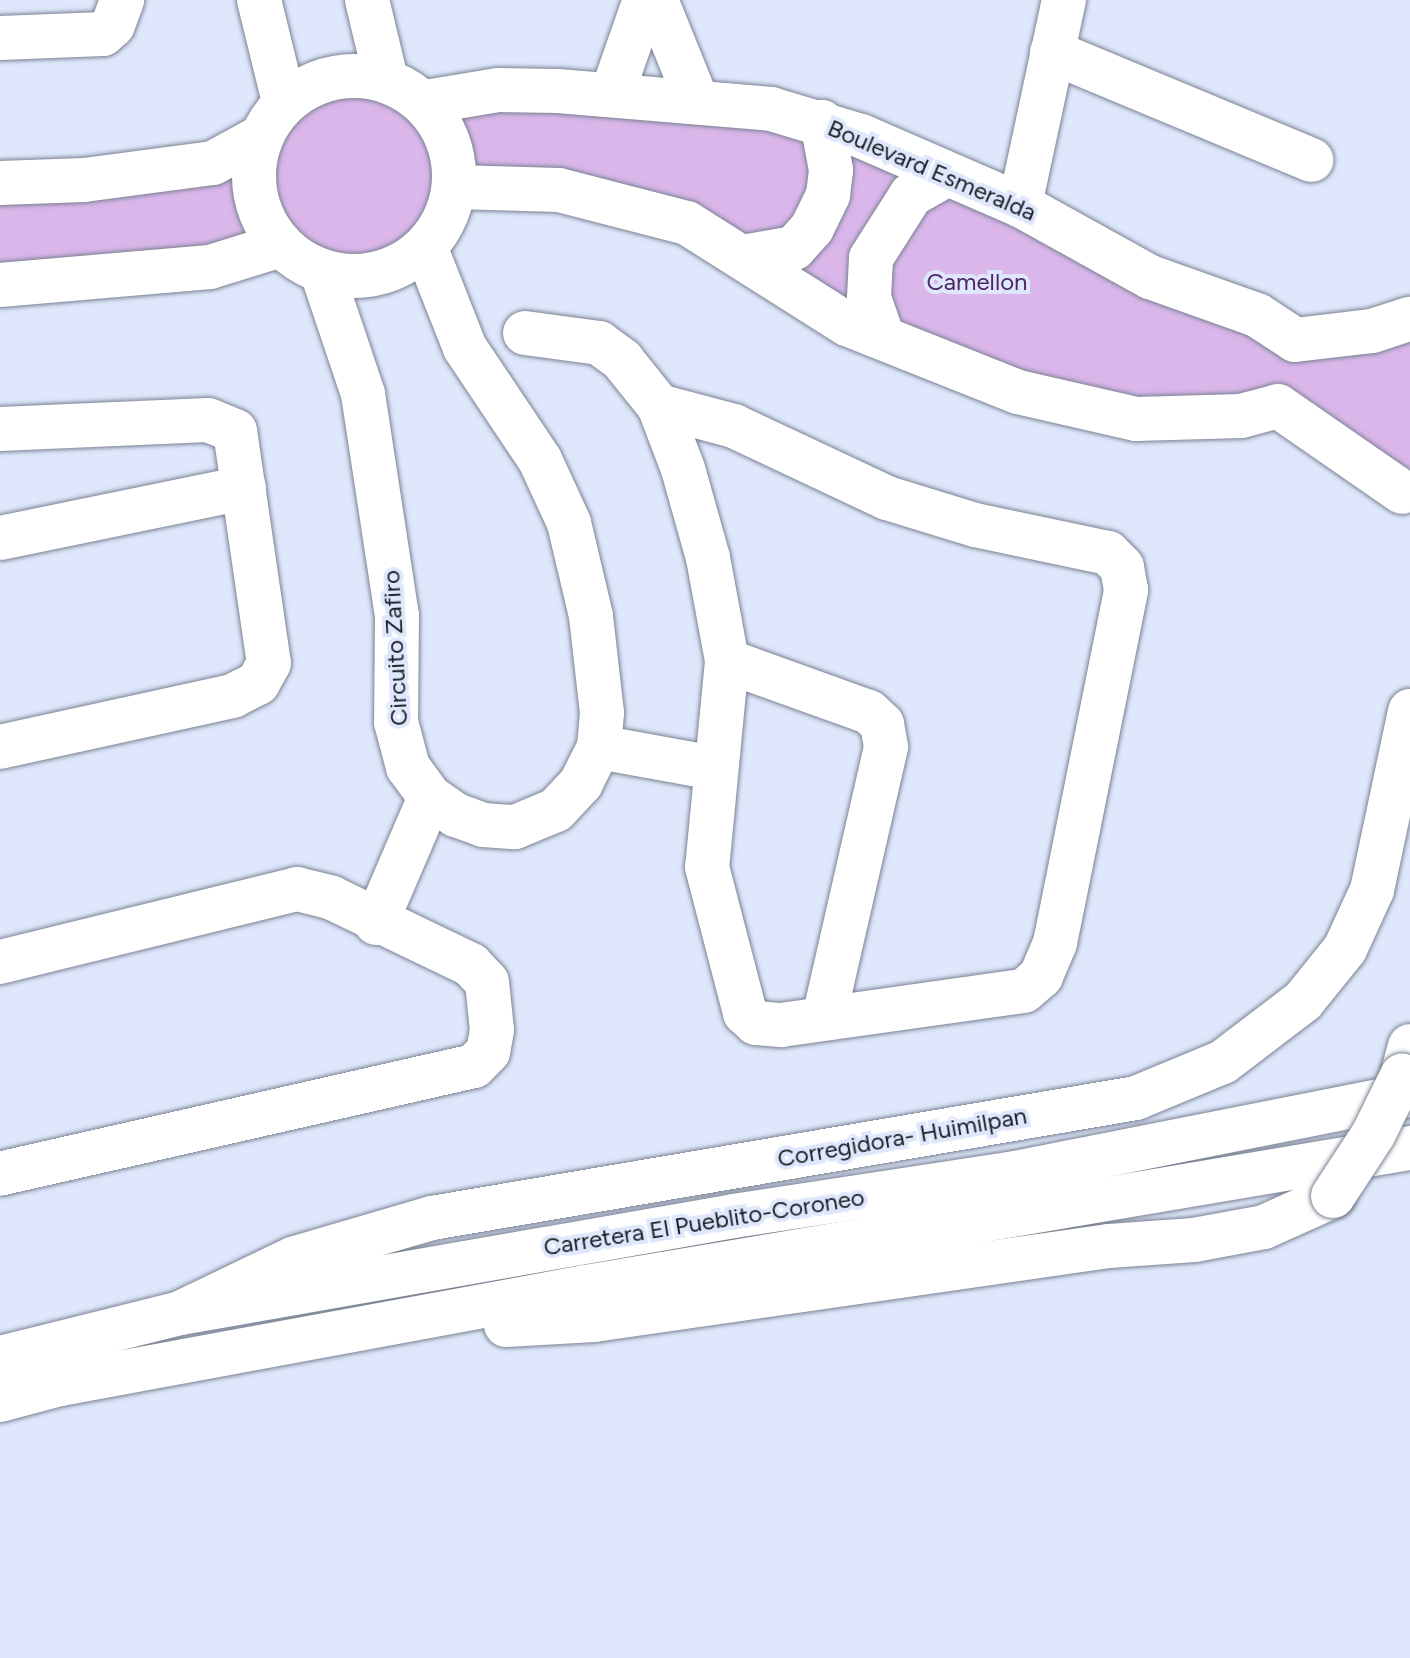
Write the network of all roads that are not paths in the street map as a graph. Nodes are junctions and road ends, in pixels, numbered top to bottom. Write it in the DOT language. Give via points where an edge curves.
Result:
graph roads {
  1 [pos="122,0"];
  2 [pos="259,0"];
  3 [pos="367,0"];
  4 [pos="645,0"];
  5 [pos="656,0"];
  6 [pos="1064,0"];
  7 [pos="0,38"];
  8 [pos="1052,52"];
  9 [pos="386,79"];
  10 [pos="612,94"];
  11 [pos="696,99"];
  12 [pos="284,102"];
  13 [pos="426,102"];
  14 [pos="822,122"];
  15 [pos="259,138"];
  16 [pos="1311,160"];
  17 [pos="946,175"];
  18 [pos="0,183"];
  19 [pos="455,187"];
  20 [pos="1020,205"];
  21 [pos="278,246"];
  22 [pos="426,249"];
  23 [pos="743,257"];
  24 [pos="323,275"];
  25 [pos="0,285"];
  26 [pos="1410,319"];
  27 [pos="525,333"];
  28 [pos="883,338"];
  29 [pos="1295,340"];
  30 [pos="659,406"];
  31 [pos="1278,406"];
  32 [pos="0,429"];
  33 [pos="244,488"];
  34 [pos="1402,492"];
  35 [pos="0,538"];
  36 [pos="727,661"];
  37 [pos="1410,711"];
  38 [pos="0,747"];
  39 [pos="599,747"];
  40 [pos="715,768"];
  41 [pos="430,797"];
  42 [pos="376,923"];
  43 [pos="0,962"];
  44 [pos="824,1017"];
  45 [pos="1407,1072"];
  46 [pos="1410,1148"];
  47 [pos="0,1174"];
  48 [pos="180,1313"];
  49 [pos="312,1336"];
  50 [pos="0,1358"];
  51 [pos="0,1400"];
  1 -- 7 [label="street" via="113,25 103,34"];
  2 -- 12 [label="street"];
  3 -- 9 [label="street"];
  4 -- 10 [label="street"];
  5 -- 11 [label="street"];
  6 -- 8 [label="street"];
  8 -- 16 [label="street"];
  8 -- 20 [label="street"];
  9 -- 12 [label="street" via="332,77"];
  9 -- 13 [label="street"];
  10 -- 11 [label="street, Boulevard Esmeralda"];
  10 -- 13 [label="street, Boulevard Esmeralda" via="498,90"];
  11 -- 14 [label="street, Boulevard Esmeralda"];
  12 -- 15 [label="street"];
  13 -- 19 [label="street" via="448,138"];
  14 -- 17 [label="street, Boulevard Esmeralda"];
  14 -- 23 [label="street" via="831,170 828,195 812,228 794,248"];
  15 -- 18 [label="street" via="213,163 84,180"];
  15 -- 21 [label="street" via="253,195"];
  17 -- 20 [label="street, Boulevard Esmeralda"];
  17 -- 28 [label="street" via="911,195 871,258 869,298"];
  19 -- 22 [label="street" via="443,226"];
  19 -- 23 [label="street" via="559,190 608,199 687,223"];
  20 -- 29 [label="street, Boulevard Esmeralda" via="1150,277 1257,315"];
  21 -- 24 [label="street"];
  21 -- 25 [label="street" via="210,267"];
  22 -- 24 [label="street" via="378,276"];
  22 -- 39 [label="street, Circuito Zafiro" via="465,348 540,460 569,523 591,616 602,713"];
  23 -- 28 [label="street" via="784,289"];
  24 -- 41 [label="street, Circuito Zafiro" via="363,394 388,547 397,615 396,722 408,767"];
  26 -- 29 [label="street" via="1372,331"];
  27 -- 30 [label="street" via="599,343 622,360"];
  28 -- 31 [label="street" via="1018,392 1136,419 1241,416"];
  29 -- 31 [label="street"];
  30 -- 36 [label="street" via="708,558"];
  30 -- 44 [label="street" via="734,426 887,498 975,525 1108,553 1122,567 1126,590 1055,943 1041,976 1024,991"];
  31 -- 34 [label="street"];
  32 -- 33 [label="street" via="216,422 235,431"];
  33 -- 35 [label="street"];
  33 -- 38 [label="street" via="269,663 258,683 233,696"];
  36 -- 40 [label="street"];
  36 -- 44 [label="street" via="869,712 882,724 886,747"];
  37 -- 48 [label="street, Corregidora- Huimilpan" via="1372,890 1345,949 1303,1001 1223,1062 1136,1098 432,1218 295,1258"];
  39 -- 40 [label="street"];
  39 -- 41 [label="street, Circuito Zafiro" via="581,783 556,810 515,827 483,825"];
  40 -- 44 [label="street" via="707,867 745,1013 756,1023 781,1025"];
  41 -- 42 [label="street"];
  42 -- 43 [label="street" via="332,898 297,889"];
  42 -- 47 [label="street" via="471,965 487,982 492,1030 488,1052 474,1066"];
  45 -- 48 [label="street, Carretera El Pueblito-Coroneo" via="1015,1173"];
  45 -- 49 [label="street, bridge" via="1333,1196 1264,1227 594,1320"];
  46 -- 49 [label="street, Carretera El Pueblito-Coroneo"];
  48 -- 50 [label="street, Carretera El Pueblito-Coroneo"];
  49 -- 51 [label="street, Carretera El Pueblito-Coroneo"];
}
